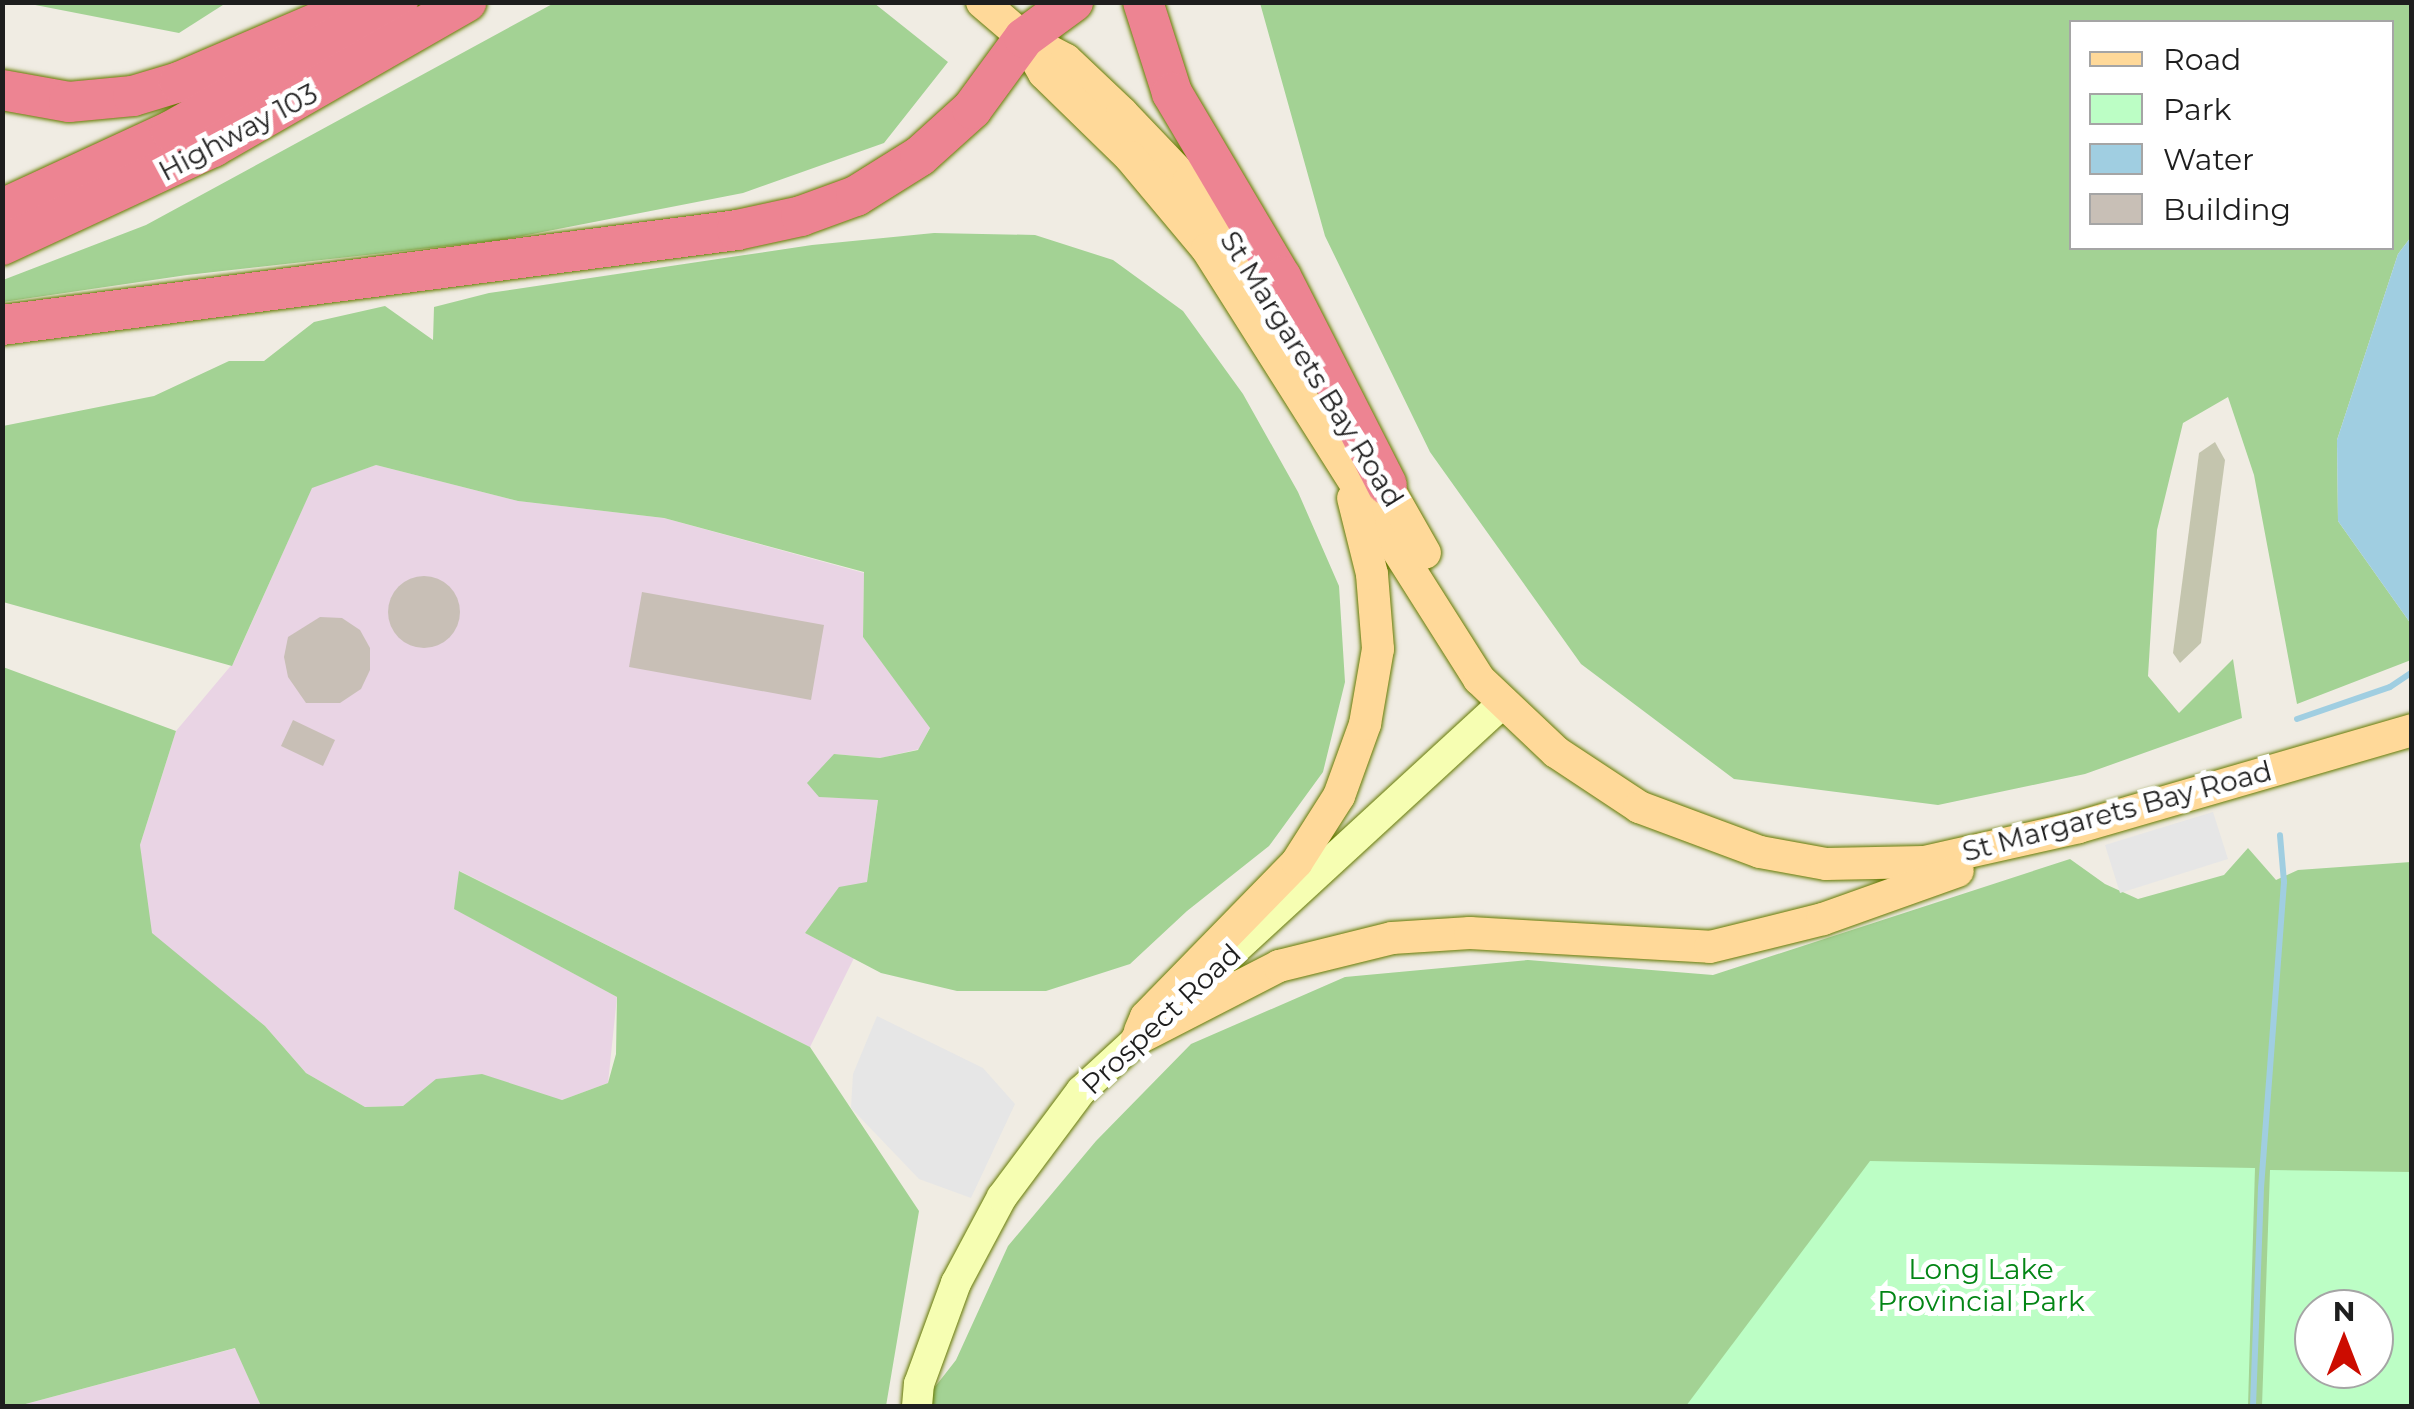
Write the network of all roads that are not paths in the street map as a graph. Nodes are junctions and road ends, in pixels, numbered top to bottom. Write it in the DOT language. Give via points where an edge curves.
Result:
graph roads {
  1 [pos="364,2"];
  2 [pos="398,2"];
  3 [pos="466,2"];
  4 [pos="982,2"];
  5 [pos="1073,2"];
  6 [pos="1143,2"];
  7 [pos="1024,38"];
  8 [pos="2,90"];
  9 [pos="2,209"];
  10 [pos="2,245"];
  11 [pos="2,325"];
  12 [pos="1322,429"];
  13 [pos="1387,485"];
  14 [pos="1504,702"];
  15 [pos="2412,730"];
  16 [pos="2078,828"];
  17 [pos="1136,1039"];
  18 [pos="917,1406"];
  1 -- 8 [label="highway" via="144,93 69,102"];
  2 -- 9 [label="highway, Highway 103" via="171,132"];
  3 -- 10 [label="highway, Highway 103" via="214,148"];
  4 -- 7 [label="main road, St Margarets Bay Road"];
  5 -- 7 [label="highway"];
  6 -- 13 [label="highway" via="1172,93 1281,277"];
  7 -- 11 [label="highway" via="972,109 920,156 856,196 800,216 737,230"];
  7 -- 12 [label="main road, St Margarets Bay Road" via="1044,73 1130,157 1208,249"];
  7 -- 13 [label="main road, St Margarets Bay Road" via="1066,60 1222,223"];
  12 -- 14 [label="main road, St Margarets Bay Road" via="1479,678"];
  12 -- 17 [label="main road" via="1353,498 1372,574 1378,649 1365,724 1312,842 1146,1016"];
  13 -- 14 [label="main road, St Margarets Bay Road" via="1493,670"];
  14 -- 16 [label="main road, St Margarets Bay Road" via="1616,796 1760,852 1826,864 1892,865"];
  14 -- 17 [label="main road, Prospect Road"];
  15 -- 16 [label="main road, St Margarets Bay Road"];
  16 -- 17 [label="main road" via="1823,919 1710,947 1470,933 1392,938 1314,954 1241,983"];
  17 -- 18 [label="main road, Prospect Road" via="1081,1091 1002,1197 956,1283"];
}
